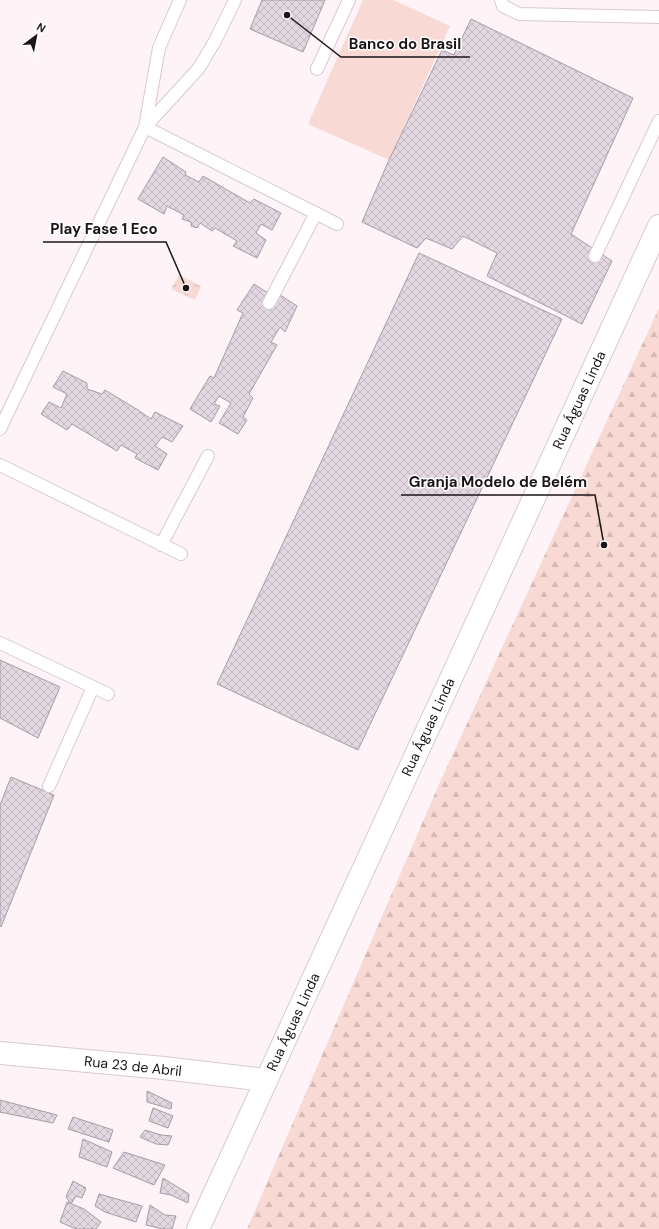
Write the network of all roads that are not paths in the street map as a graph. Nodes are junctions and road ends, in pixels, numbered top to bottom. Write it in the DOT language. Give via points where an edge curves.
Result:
graph roads {
  1 [pos="180,0"];
  2 [pos="235,0"];
  3 [pos="349,0"];
  4 [pos="501,0"];
  5 [pos="659,17"];
  6 [pos="317,69"];
  7 [pos="659,121"];
  8 [pos="144,127"];
  9 [pos="316,213"];
  10 [pos="337,224"];
  11 [pos="659,226"];
  12 [pos="595,256"];
  13 [pos="269,303"];
  14 [pos="0,429"];
  15 [pos="208,456"];
  16 [pos="0,465"];
  17 [pos="161,545"];
  18 [pos="181,554"];
  19 [pos="0,643"];
  20 [pos="93,687"];
  21 [pos="108,694"];
  22 [pos="49,786"];
  23 [pos="0,1053"];
  24 [pos="266,1080"];
  25 [pos="198,1229"];
  1 -- 8 [label="lane" via="159,48"];
  2 -- 8 [label="lane" via="216,41 199,68"];
  3 -- 6 [label="lane"];
  4 -- 5 [label="lane" via="503,6 519,14"];
  7 -- 12 [label="lane"];
  8 -- 9 [label="lane"];
  8 -- 14 [label="lane"];
  9 -- 10 [label="lane"];
  9 -- 13 [label="lane"];
  11 -- 24 [label="street, Rua Águas Linda"];
  15 -- 17 [label="lane"];
  16 -- 17 [label="lane"];
  17 -- 18 [label="lane"];
  19 -- 20 [label="lane"];
  20 -- 21 [label="lane"];
  20 -- 22 [label="lane"];
  23 -- 24 [label="street, Rua 23 de Abril"];
  24 -- 25 [label="street, Rua Águas Linda"];
}
